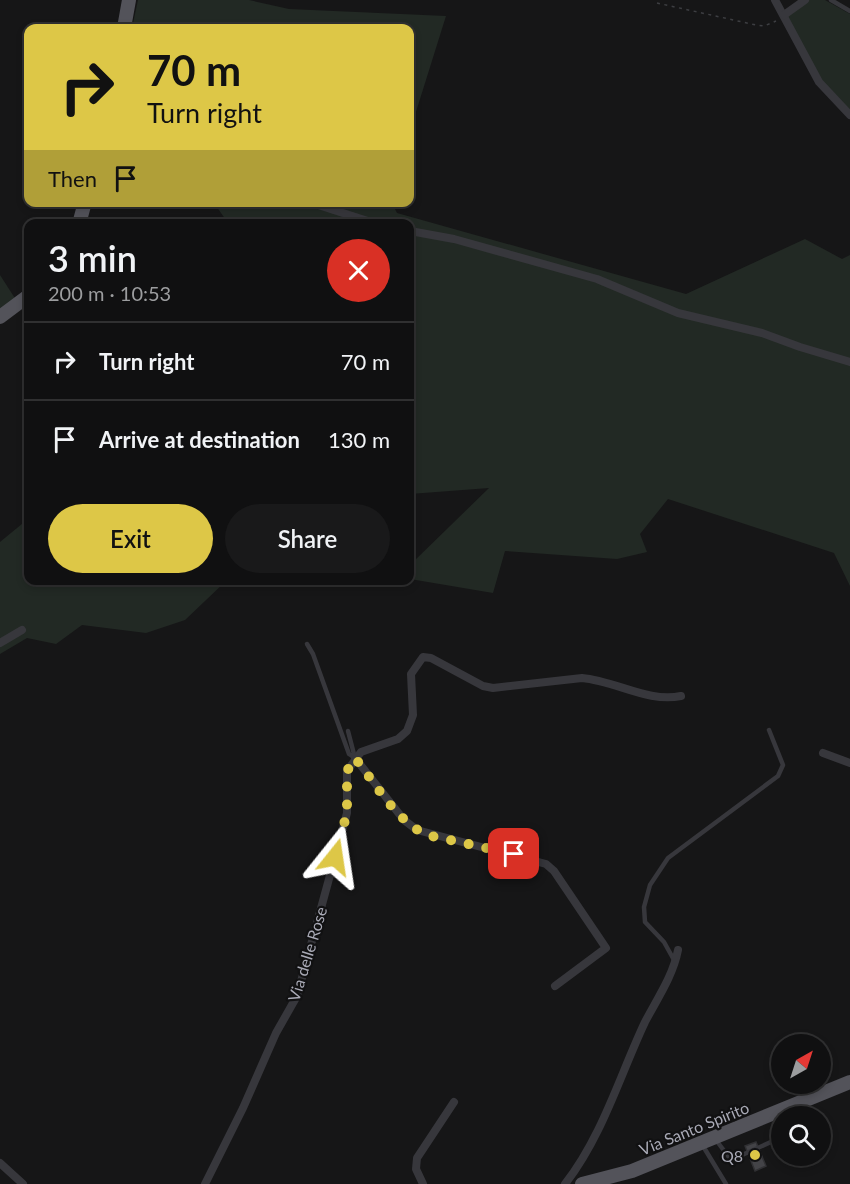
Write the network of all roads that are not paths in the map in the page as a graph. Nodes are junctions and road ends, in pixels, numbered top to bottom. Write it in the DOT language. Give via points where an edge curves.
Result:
graph roads {
  1 [pos="129,0"];
  2 [pos="775,0"];
  3 [pos="805,0"];
  4 [pos="831,0"];
  5 [pos="850,11"];
  6 [pos="784,15"];
  7 [pos="125,24"];
  8 [pos="850,115"];
  9 [pos="324,207"];
  10 [pos="362,219"];
  11 [pos="414,232"];
  12 [pos="24,299"];
  13 [pos="0,317"];
  14 [pos="850,362"];
  15 [pos="22,630"];
  16 [pos="0,643"];
  17 [pos="307,644"];
  18 [pos="681,696"];
  19 [pos="770,730"];
  20 [pos="348,731"];
  21 [pos="823,753"];
  22 [pos="355,758"];
  23 [pos="850,763"];
  24 [pos="678,950"];
  25 [pos="676,962"];
  26 [pos="555,986"];
  27 [pos="850,1082"];
  28 [pos="454,1101"];
  29 [pos="800,1106"];
  30 [pos="771,1118"];
  31 [pos="715,1138"];
  32 [pos="771,1142"];
  33 [pos="701,1143"];
  34 [pos="0,1163"];
  35 [pos="606,1181"];
  36 [pos="23,1184"];
  37 [pos="205,1184"];
  38 [pos="423,1184"];
  39 [pos="565,1184"];
  40 [pos="582,1184"];
  41 [pos="726,1184"];
  1 -- 7 [label="main road"];
  2 -- 6 [label="street"];
  3 -- 6 [label="street"];
  4 -- 5 [label="lane"];
  6 -- 8 [label="street" via="819,82"];
  9 -- 10 [label="street"];
  11 -- 14 [label="street" via="597,279 678,313 762,333"];
  12 -- 13 [label="main road"];
  15 -- 16 [label="street"];
  17 -- 22 [label="lane" via="349,754"];
  18 -- 22 [label="street" via="661,698 582,678 493,688 431,657 423,657 411,674 413,715 407,732"];
  19 -- 25 [label="lane" via="783,765 778,776 668,858 650,885 645,922"];
  20 -- 22 [label="lane"];
  21 -- 23 [label="street"];
  22 -- 26 [label="street" via="404,820 417,830 536,859 554,871 606,948"];
  22 -- 37 [label="street, Via delle Rose" via="347,771 347,813 297,996"];
  24 -- 25 [label="street"];
  25 -- 39 [label="street" via="581,1164"];
  27 -- 29 [label="main road, Via Santo Spirito"];
  28 -- 38 [label="street" via="417,1158 416,1169"];
  30 -- 31 [label="main road, Via Santo Spirito"];
  31 -- 32 [label="lane" via="731,1160"];
  31 -- 33 [label="main road, Via Santo Spirito"];
  33 -- 35 [label="main road, Via Santo Spirito"];
  33 -- 41 [label="lane"];
  34 -- 36 [label="street"];
  35 -- 40 [label="main road, Via Santo Spirito"];
}
